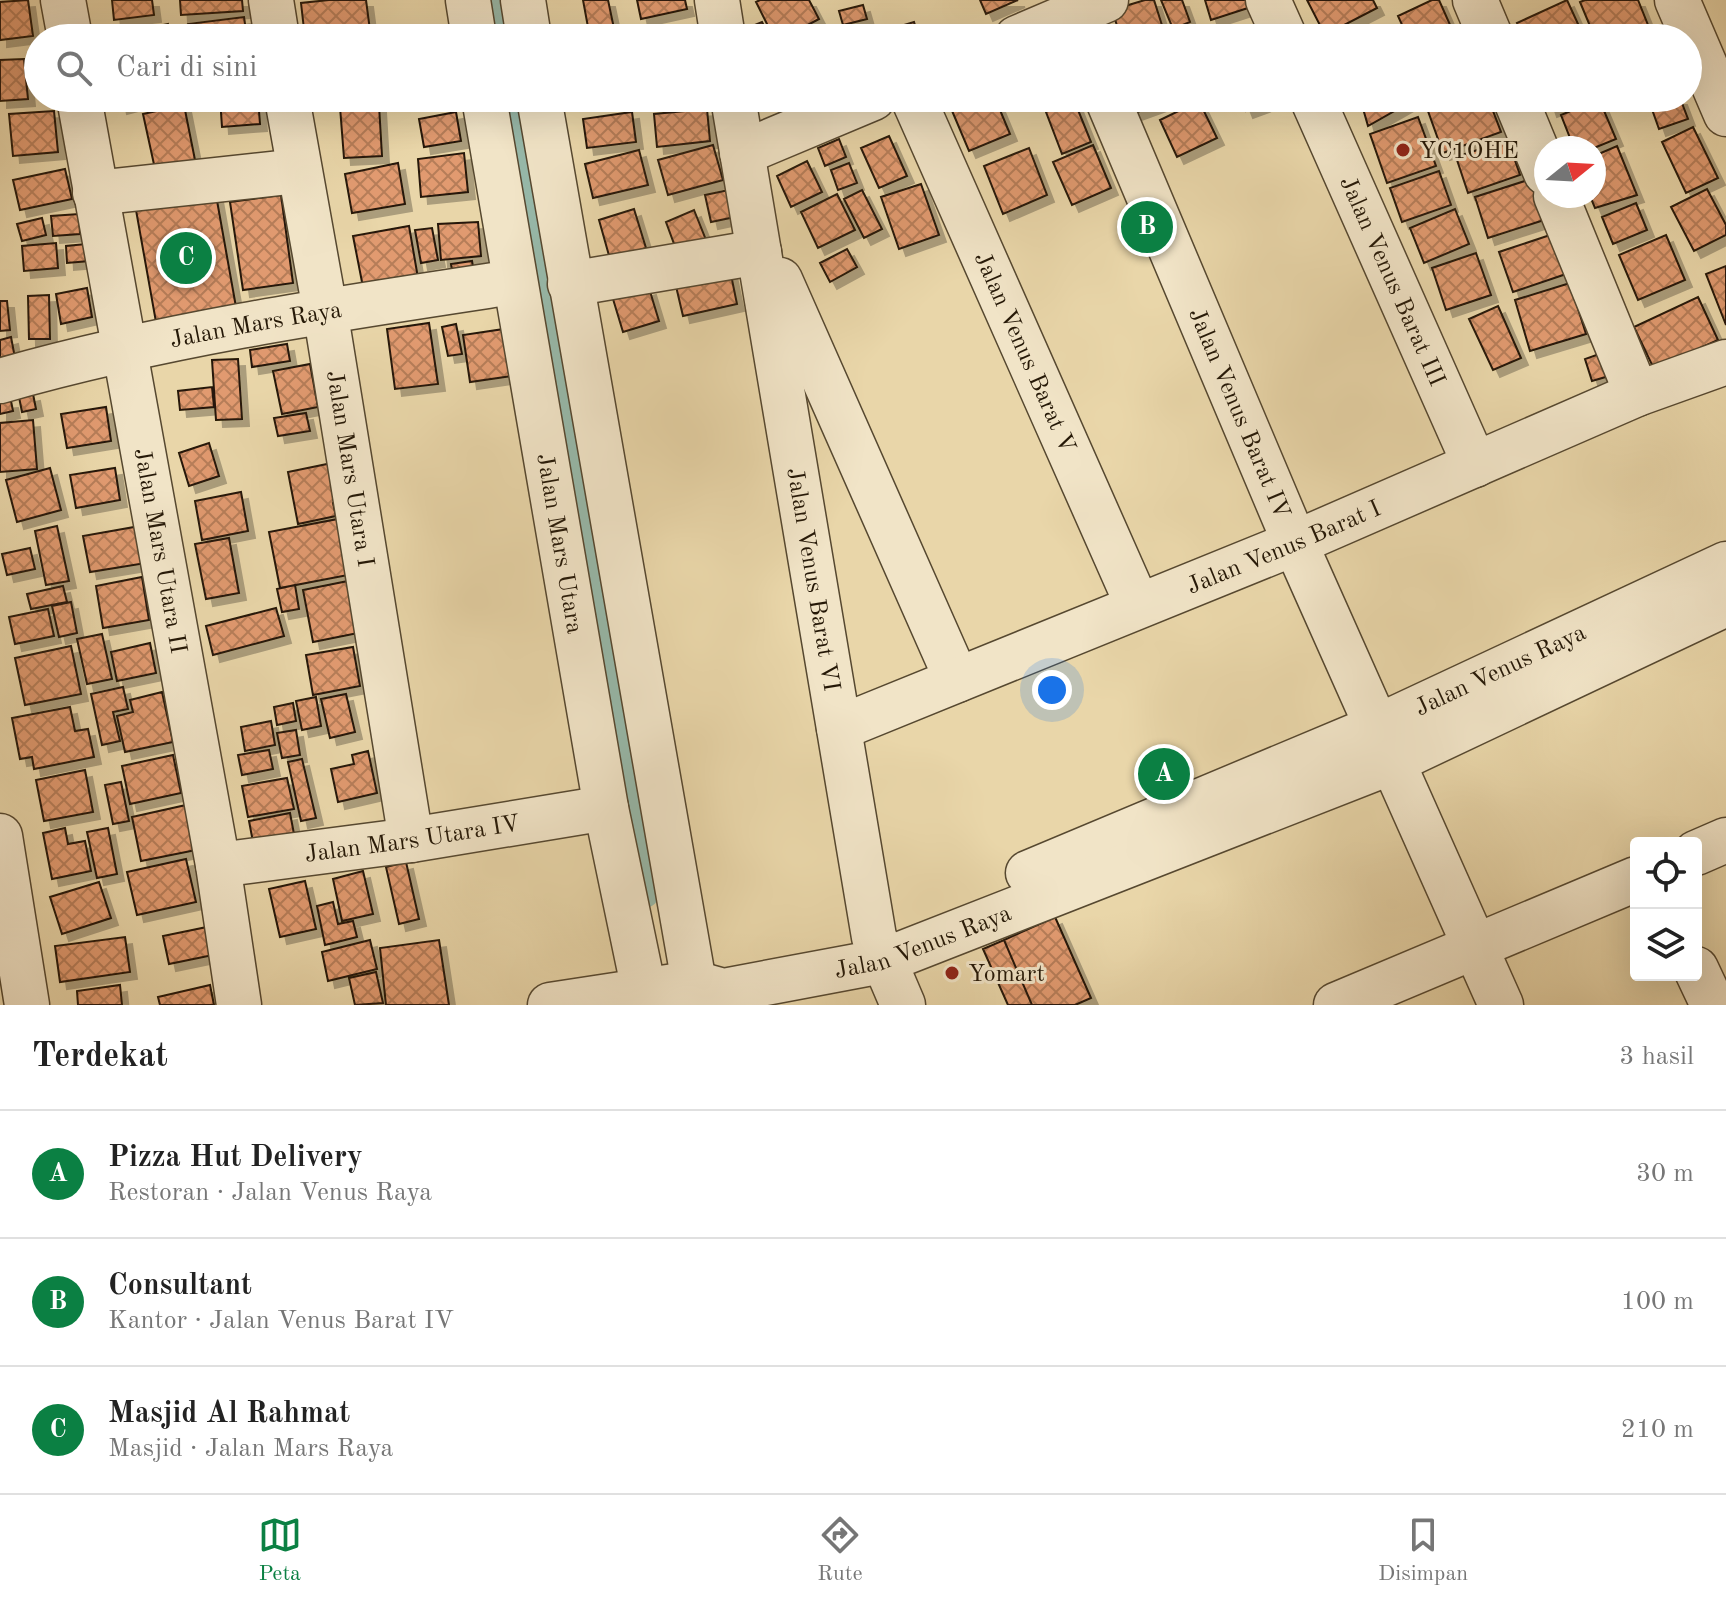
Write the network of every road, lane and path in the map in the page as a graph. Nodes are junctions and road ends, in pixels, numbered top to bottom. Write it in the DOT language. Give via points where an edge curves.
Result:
graph roads {
  1 [pos="63,0"];
  2 [pos="271,0"];
  3 [pos="468,0"];
  4 [pos="523,0"];
  5 [pos="717,0"];
  6 [pos="1268,0"];
  7 [pos="1475,0"];
  8 [pos="1677,0"];
  9 [pos="1081,13"];
  10 [pos="67,24"];
  11 [pos="275,24"];
  12 [pos="472,24"];
  13 [pos="527,24"];
  14 [pos="721,24"];
  15 [pos="1053,24"];
  16 [pos="1279,24"];
  17 [pos="1485,24"];
  18 [pos="1687,24"];
  19 [pos="1702,58"];
  20 [pos="81,112"];
  21 [pos="289,112"];
  22 [pos="486,112"];
  23 [pos="541,112"];
  24 [pos="735,112"];
  25 [pos="840,112"];
  26 [pos="919,112"];
  27 [pos="1113,112"];
  28 [pos="1318,112"];
  29 [pos="1521,112"];
  30 [pos="1726,114"];
  31 [pos="1534,144"];
  32 [pos="742,153"];
  33 [pos="298,171"];
  34 [pos="95,193"];
  35 [pos="1561,208"];
  36 [pos="756,237"];
  37 [pos="514,282"];
  38 [pos="570,284"];
  39 [pos="325,310"];
  40 [pos="123,349"];
  41 [pos="1726,362"];
  42 [pos="0,381"];
  43 [pos="1637,394"];
  44 [pos="1475,465"];
  45 [pos="1295,543"];
  46 [pos="1726,564"];
  47 [pos="1726,604"];
  48 [pos="1138,606"];
  49 [pos="957,680"];
  50 [pos="839,728"];
  51 [pos="1386,744"];
  52 [pos="606,808"];
  53 [pos="0,836"];
  54 [pos="411,840"];
  55 [pos="1726,840"];
  56 [pos="1702,850"];
  57 [pos="218,865"];
  58 [pos="1630,882"];
  59 [pos="1477,946"];
  60 [pos="878,949"];
  61 [pos="1702,981"];
  62 [pos="694,983"];
  63 [pos="645,997"];
  64 [pos="27,1005"];
  65 [pos="239,1005"];
  66 [pos="550,1005"];
  67 [pos="903,1005"];
  68 [pos="1336,1005"];
  69 [pos="1501,1005"];
  70 [pos="1713,1005"];
  1 -- 10 [label="street"];
  2 -- 11 [label="street"];
  3 -- 12 [label="street"];
  4 -- 13 [label="street"];
  5 -- 14 [label="street"];
  6 -- 16 [label="street"];
  7 -- 17 [label="street"];
  8 -- 18 [label="street"];
  9 -- 15 [label="street"];
  19 -- 30 [label="street"];
  20 -- 34 [label="street, Jalan Mars Utara II"];
  21 -- 33 [label="street, Jalan Mars Utara I"];
  22 -- 37 [label="street, Jalan Mars Utara"];
  23 -- 38 [label="street"];
  24 -- 32 [label="street, Jalan Venus Barat VI"];
  25 -- 32 [label="street"];
  26 -- 48 [label="street, Jalan Venus Barat V"];
  27 -- 45 [label="street, Jalan Venus Barat IV"];
  28 -- 44 [label="street, Jalan Venus Barat III"];
  29 -- 31 [label="street"];
  32 -- 36 [label="street, Jalan Venus Barat VI"];
  33 -- 34 [label="street"];
  33 -- 39 [label="street, Jalan Mars Utara I"];
  34 -- 40 [label="street, Jalan Mars Utara II"];
  35 -- 43 [label="street"];
  36 -- 38 [label="street"];
  36 -- 49 [label="street, Jalan Venus Barat VI"];
  36 -- 50 [label="street, Jalan Venus Barat VI"];
  37 -- 39 [label="street, Jalan Mars Raya"];
  37 -- 52 [label="street, Jalan Mars Utara"];
  38 -- 62 [label="street"];
  39 -- 40 [label="street, Jalan Mars Raya"];
  39 -- 54 [label="street, Jalan Mars Utara I"];
  40 -- 42 [label="street, Jalan Mars Raya"];
  40 -- 57 [label="street, Jalan Mars Utara II"];
  41 -- 43 [label="street, Jalan Venus Barat I"];
  43 -- 44 [label="street, Jalan Venus Barat I"];
  44 -- 45 [label="street, Jalan Venus Barat I"];
  45 -- 48 [label="street, Jalan Venus Barat I"];
  45 -- 51 [label="street, Jalan Venus Barat IV"];
  46 -- 51 [label="street, Jalan Venus Raya"];
  47 -- 51 [label="street, Jalan Venus Raya"];
  48 -- 49 [label="street, Jalan Venus Barat I"];
  49 -- 50 [label="street, Jalan Venus Barat I"];
  50 -- 60 [label="street, Jalan Venus Barat VI"];
  51 -- 59 [label="street, Jalan Venus Barat IV"];
  51 -- 60 [label="street, Jalan Venus Raya"];
  52 -- 54 [label="street, Jalan Mars Utara IV"];
  52 -- 63 [label="street, Jalan Mars Utara"];
  53 -- 64 [label="street"];
  54 -- 57 [label="street, Jalan Mars Utara IV"];
  55 -- 56 [label="street"];
  57 -- 65 [label="street, Jalan Mars Utara II"];
  58 -- 59 [label="street"];
  59 -- 68 [label="street"];
  59 -- 69 [label="street, Jalan Venus Barat IV"];
  60 -- 62 [label="street, Jalan Venus Raya" via="717,968"];
  60 -- 67 [label="street, Jalan Venus Barat VI"];
  61 -- 70 [label="street"];
  62 -- 63 [label="street, Jalan Venus Raya"];
  63 -- 66 [label="street, Jalan Venus Raya"];
}
